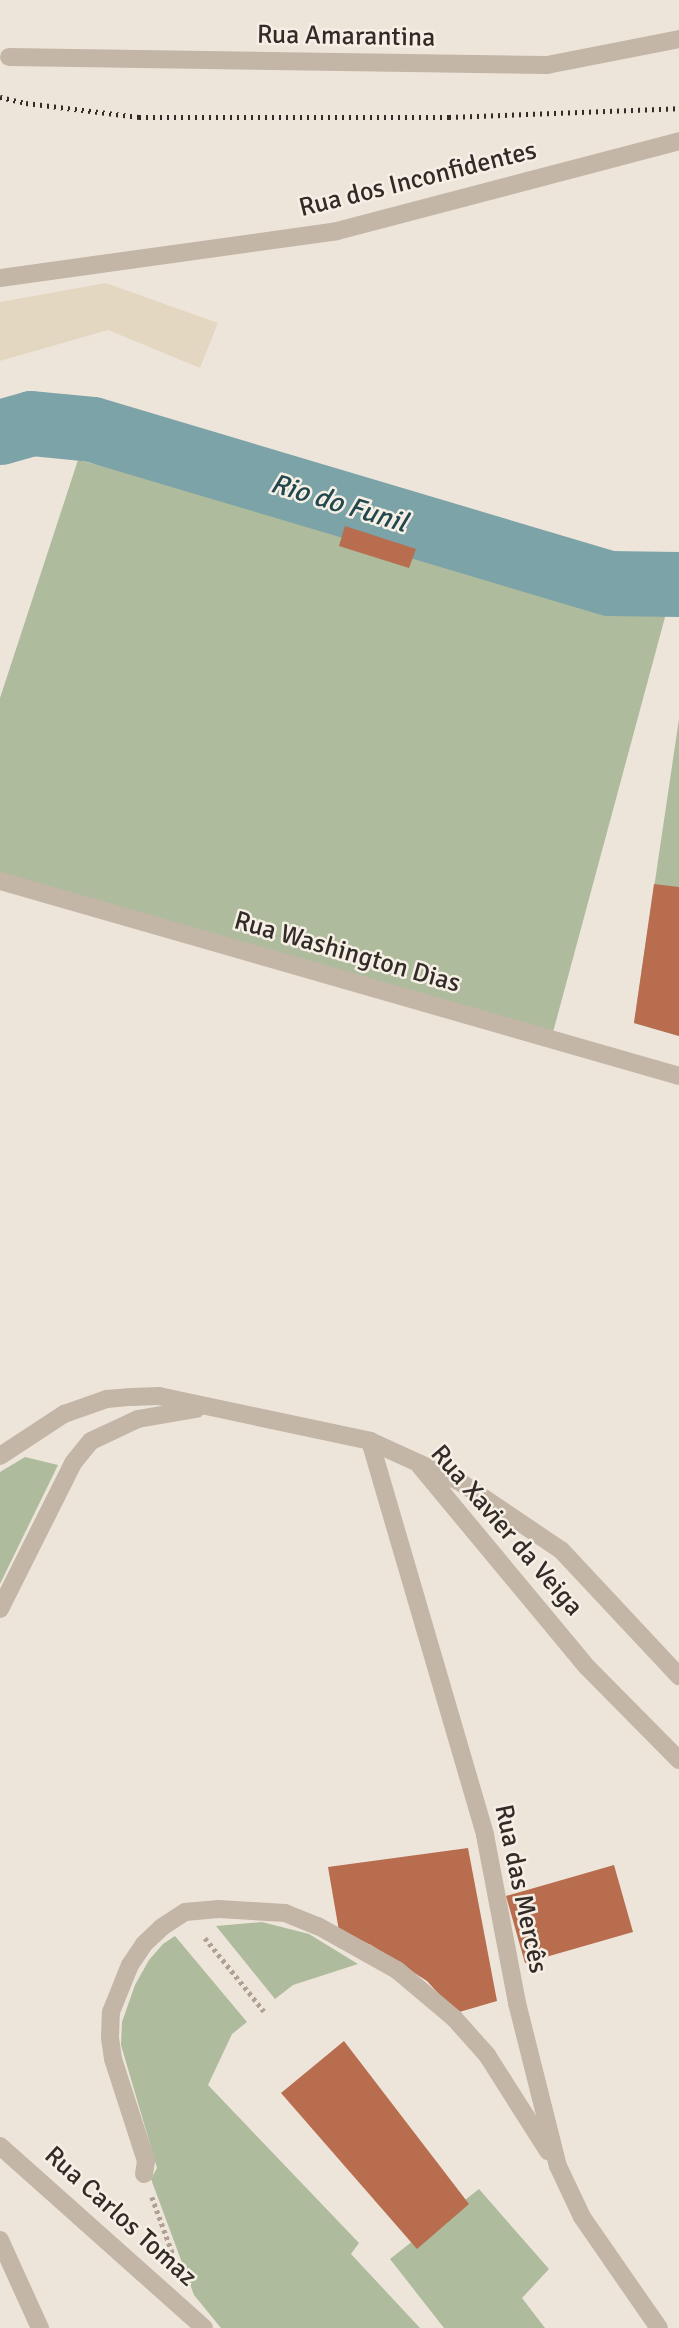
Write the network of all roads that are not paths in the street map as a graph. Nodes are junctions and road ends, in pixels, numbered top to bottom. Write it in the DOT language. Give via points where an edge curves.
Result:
graph roads {
  1 [pos="679,39"];
  2 [pos="9,57"];
  3 [pos="679,141"];
  4 [pos="0,278"];
  5 [pos="0,881"];
  6 [pos="679,1076"];
  7 [pos="206,1407"];
  8 [pos="370,1441"];
  9 [pos="0,1456"];
  10 [pos="416,1460"];
  11 [pos="0,1609"];
  12 [pos="679,1676"];
  13 [pos="679,1760"];
  14 [pos="0,2146"];
  15 [pos="558,2166"];
  16 [pos="144,2174"];
  17 [pos="0,2240"];
  18 [pos="40,2328"];
  19 [pos="204,2328"];
  20 [pos="659,2328"];
  1 -- 2 [label="street, Rua Amarantina" via="547,65"];
  3 -- 4 [label="street, Rua dos Inconfidentes" via="337,231"];
  5 -- 6 [label="street, Rua Washington Dias"];
  7 -- 8 [label="street, Rua Xavier da Veiga"];
  7 -- 9 [label="street, Rua Xavier da Veiga" via="159,1396 107,1399 64,1414"];
  7 -- 11 [label="street" via="138,1419 91,1441 73,1464"];
  8 -- 10 [label="street, Rua Xavier da Veiga"];
  8 -- 15 [label="street, Rua das Mercês" via="485,1835 517,2003"];
  10 -- 12 [label="street" via="493,1501 561,1550"];
  10 -- 13 [label="street, Rua Xavier da Veiga" via="587,1667"];
  14 -- 19 [label="street, Rua Carlos Tomaz"];
  15 -- 16 [label="street" via="487,2055 454,2018 397,1970 285,1913 219,1909 185,1912 144,1944 118,1989 111,2012 113,2059 146,2161"];
  15 -- 20 [label="street, Rua das Mercês" via="582,2217"];
  17 -- 18 [label="street"];
}
